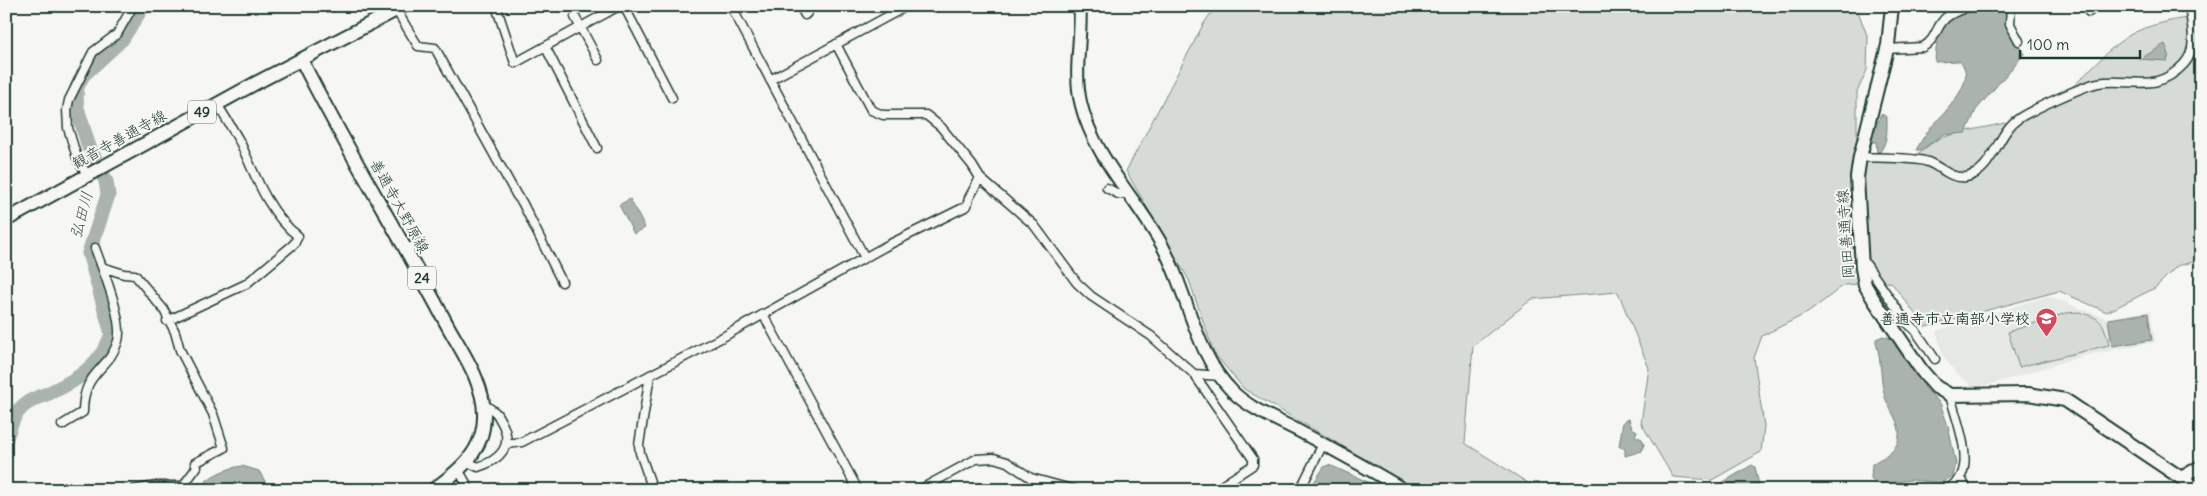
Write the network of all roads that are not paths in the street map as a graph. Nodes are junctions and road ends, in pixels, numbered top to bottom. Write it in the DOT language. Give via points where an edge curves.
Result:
graph roads {
  1 [pos="133,6"];
  2 [pos="496,6"];
  3 [pos="619,6"];
  4 [pos="624,6"];
  5 [pos="731,6"];
  6 [pos="800,6"];
  7 [pos="907,6"];
  8 [pos="1080,6"];
  9 [pos="1892,6"];
  10 [pos="1970,6"];
  11 [pos="2011,6"];
  12 [pos="2189,6"];
  13 [pos="398,8"];
  14 [pos="807,13"];
  15 [pos="575,17"];
  16 [pos="581,28"];
  17 [pos="2019,41"];
  18 [pos="836,44"];
  19 [pos="546,48"];
  20 [pos="1887,49"];
  21 [pos="598,60"];
  22 [pos="302,61"];
  23 [pos="770,80"];
  24 [pos="672,98"];
  25 [pos="217,104"];
  26 [pos="597,148"];
  27 [pos="1860,157"];
  28 [pos="95,170"];
  29 [pos="980,178"];
  30 [pos="1107,188"];
  31 [pos="1128,194"];
  32 [pos="6,220"];
  33 [pos="422,243"];
  34 [pos="95,248"];
  35 [pos="406,249"];
  36 [pos="865,258"];
  37 [pos="1861,258"];
  38 [pos="102,267"];
  39 [pos="562,282"];
  40 [pos="763,314"];
  41 [pos="167,321"];
  42 [pos="1935,359"];
  43 [pos="1194,374"];
  44 [pos="650,375"];
  45 [pos="1220,376"];
  46 [pos="1950,395"];
  47 [pos="483,403"];
  48 [pos="62,425"];
  49 [pos="507,444"];
  50 [pos="1323,444"];
  51 [pos="463,466"];
  52 [pos="2201,466"];
  53 [pos="2182,477"];
  54 [pos="1961,478"];
  55 [pos="133,490"];
  56 [pos="433,490"];
  57 [pos="470,490"];
  58 [pos="653,490"];
  59 [pos="858,490"];
  60 [pos="919,490"];
  61 [pos="1075,490"];
  62 [pos="1214,490"];
  63 [pos="1300,490"];
  64 [pos="1404,490"];
  65 [pos="1948,490"];
  66 [pos="1967,490"];
  67 [pos="2199,490"];
  1 -- 28 [label="street" via="116,34 93,52 67,110 68,128 78,161"];
  2 -- 19 [label="street" via="515,63"];
  3 -- 16 [label="street"];
  4 -- 24 [label="street"];
  5 -- 23 [label="street"];
  6 -- 14 [label="street" via="804,15"];
  7 -- 18 [label="street"];
  8 -- 31 [label="street" via="1080,102 1086,122"];
  9 -- 20 [label="main road, 岡田善通寺線"];
  10 -- 20 [label="street" via="1942,21 1936,36 1923,47"];
  11 -- 17 [label="street" via="2010,24"];
  12 -- 27 [label="street" via="2193,48 2190,57 2176,71 2148,84 2097,84 2022,116 2007,128 1986,163 1974,175 1958,177 1927,161"];
  13 -- 22 [label="main road"];
  13 -- 39 [label="street" via="418,46 435,48 522,202"];
  15 -- 16 [label="street"];
  16 -- 19 [label="street"];
  16 -- 21 [label="street"];
  18 -- 23 [label="street"];
  18 -- 29 [label="street" via="871,110 883,115 926,115 941,127"];
  19 -- 26 [label="street"];
  20 -- 27 [label="main road, 岡田善通寺線"];
  22 -- 25 [label="main road, 観音寺善通寺線 / 49"];
  22 -- 35 [label="main road, 善通寺大野原線 / 24"];
  23 -- 36 [label="street"];
  25 -- 28 [label="main road, 観音寺善通寺線 / 49"];
  25 -- 41 [label="street" via="260,186 288,228 298,236 294,244 246,284"];
  27 -- 37 [label="main road, 岡田善通寺線" via="1857,177"];
  28 -- 32 [label="main road, 観音寺善通寺線 / 49"];
  29 -- 36 [label="street" via="967,206"];
  29 -- 43 [label="street" via="1034,225 1077,283 1091,296 1151,336"];
  30 -- 31 [label="street" via="1118,194"];
  31 -- 45 [label="street" via="1163,246 1206,353"];
  33 -- 35 [label="street"];
  34 -- 38 [label="street"];
  35 -- 47 [label="main road, 善通寺大野原線 / 24" via="477,382"];
  36 -- 40 [label="street"];
  37 -- 42 [label="street"];
  37 -- 46 [label="main road, 岡田善通寺線" via="1865,285 1874,300 1922,371 1936,387"];
  38 -- 41 [label="street" via="135,275 164,310"];
  38 -- 48 [label="street" via="120,324 118,342 87,385 84,412"];
  40 -- 44 [label="street"];
  40 -- 59 [label="street"];
  41 -- 55 [label="street" via="213,414 224,448 195,463 197,467 184,486"];
  43 -- 45 [label="street"];
  43 -- 62 [label="street" via="1253,458 1253,465"];
  44 -- 49 [label="street" via="522,442"];
  44 -- 58 [label="street" via="639,445"];
  45 -- 50 [label="street" via="1234,394"];
  46 -- 53 [label="main road" via="2028,394 2065,400"];
  46 -- 54 [label="street" via="1964,446"];
  47 -- 49 [label="street" via="496,412 507,434"];
  47 -- 51 [label="main road, 善通寺大野原線 / 24" via="481,439"];
  49 -- 51 [label="street" via="498,458 481,466"];
  50 -- 63 [label="street"];
  50 -- 64 [label="street"];
  51 -- 56 [label="main road, 善通寺大野原線 / 24"];
  51 -- 57 [label="street"];
  52 -- 53 [label="street"];
  53 -- 67 [label="main road"];
  54 -- 65 [label="street"];
  54 -- 66 [label="street"];
  60 -- 61 [label="street" via="976,459 994,458 1007,462 1031,478"];
}
